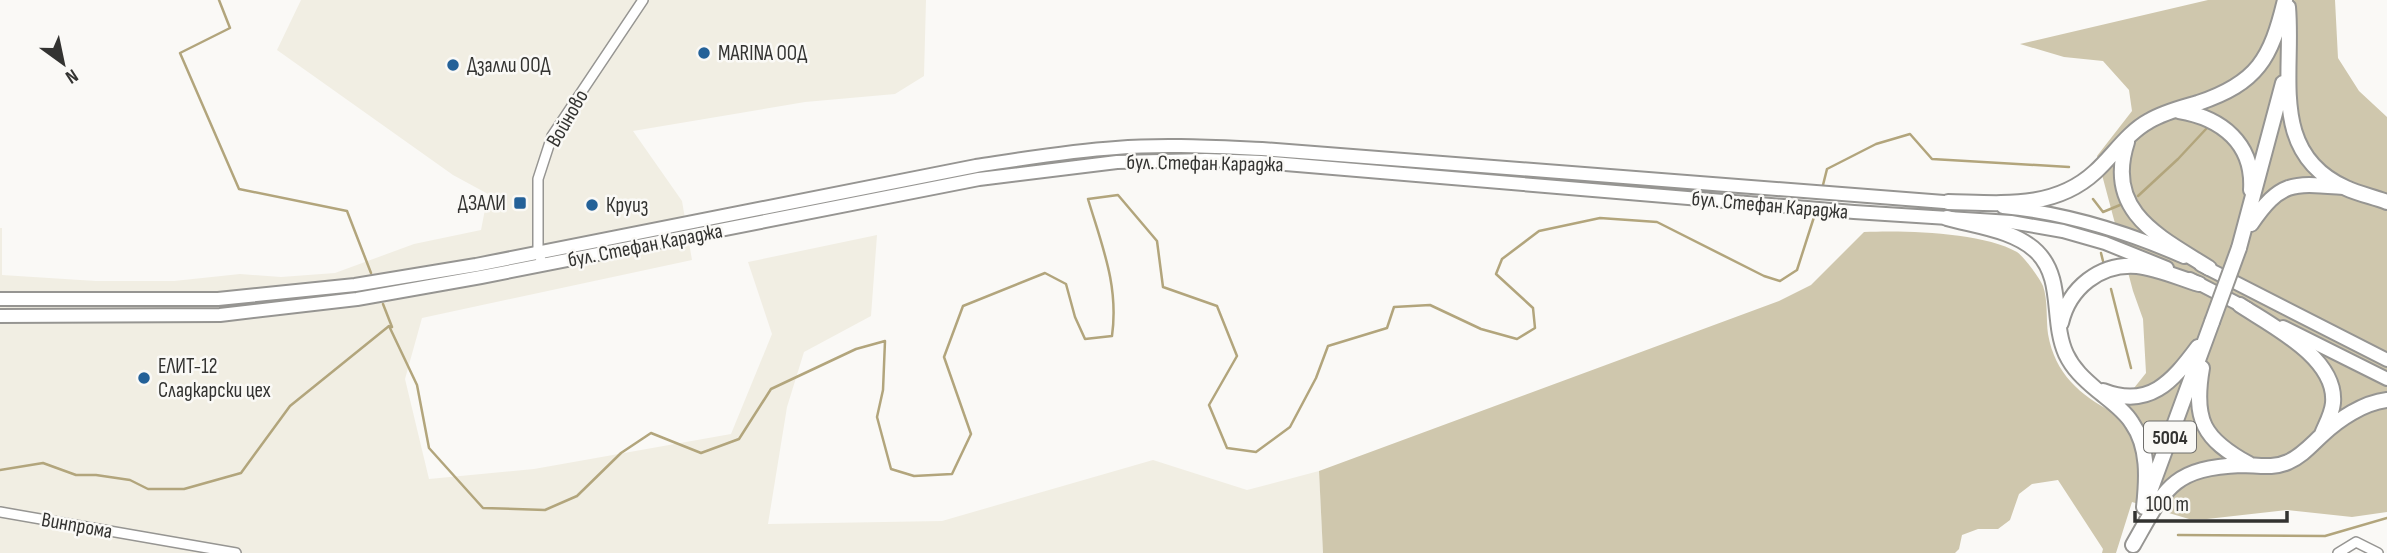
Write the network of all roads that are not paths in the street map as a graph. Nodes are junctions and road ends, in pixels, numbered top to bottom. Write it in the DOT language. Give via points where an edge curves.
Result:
graph roads {
  1 [pos="643,0"];
  2 [pos="2286,0"];
  3 [pos="2287,65"];
  4 [pos="2174,110"];
  5 [pos="2128,138"];
  6 [pos="2345,187"];
  7 [pos="1948,202"];
  8 [pos="2387,202"];
  9 [pos="1947,218"];
  10 [pos="2241,242"];
  11 [pos="538,252"];
  12 [pos="544,265"];
  13 [pos="2209,268"];
  14 [pos="2199,284"];
  15 [pos="0,299"];
  16 [pos="2240,305"];
  17 [pos="0,316"];
  18 [pos="2210,328"];
  19 [pos="2059,331"];
  20 [pos="2387,360"];
  21 [pos="2387,379"];
  22 [pos="2093,386"];
  23 [pos="2387,400"];
  24 [pos="2322,435"];
  25 [pos="2250,465"];
  26 [pos="2144,507"];
  27 [pos="0,512"];
  28 [pos="2132,549"];
  29 [pos="236,553"];
  30 [pos="2338,553"];
  31 [pos="2378,553"];
  1 -- 11 [label="street, Войново" via="552,136 538,179"];
  2 -- 3 [label="main road, 5004"];
  2 -- 4 [label="main road" via="2269,52 2255,71 2219,94"];
  3 -- 6 [label="main road" via="2293,133 2312,162"];
  3 -- 10 [label="main road, 5004"];
  4 -- 5 [label="main road" via="2143,124"];
  4 -- 10 [label="main road" via="2216,122 2243,148 2251,180"];
  5 -- 7 [label="main road" via="2084,181 2059,195 2021,203"];
  5 -- 13 [label="main road" via="2121,162 2124,193 2133,211 2153,233"];
  6 -- 8 [label="main road"];
  6 -- 10 [label="main road" via="2302,184 2284,189 2268,201"];
  7 -- 11 [label="main road, бул. Стефан Караджа" via="1262,149 1157,146 976,166"];
  7 -- 13 [label="main road, бул. Стефан Караджа" via="2085,222"];
  9 -- 12 [label="main road, бул. Стефан Караджа" via="1261,162 1131,161 979,179"];
  9 -- 14 [label="main road, бул. Стефан Караджа" via="2063,231 2145,258"];
  9 -- 19 [label="main road" via="2017,239 2036,251 2052,276"];
  10 -- 18 [label="main road, 5004, bridge"];
  11 -- 12 [label="street"];
  11 -- 15 [label="main road, бул. Стефан Караджа" via="355,285 230,298"];
  12 -- 17 [label="main road, бул. Стефан Караджа" via="357,299 220,315"];
  13 -- 20 [label="main road, бул. Стефан Караджа"];
  14 -- 16 [label="main road, бул. Стефан Караджа"];
  14 -- 19 [label="main road" via="2145,267 2108,269 2072,295"];
  16 -- 21 [label="main road, бул. Стефан Караджа"];
  16 -- 24 [label="main road" via="2306,350 2322,368 2333,396"];
  18 -- 22 [label="main road" via="2171,380 2141,397 2124,397"];
  18 -- 25 [label="main road" via="2198,393 2201,418 2214,442"];
  18 -- 26 [label="main road, 5004"];
  19 -- 22 [label="main road" via="2071,362"];
  22 -- 26 [label="main road" via="2127,416 2138,433 2145,460"];
  23 -- 24 [label="main road" via="2361,407"];
  24 -- 25 [label="main road" via="2290,462"];
  25 -- 28 [label="main road" via="2211,467 2181,479 2162,496"];
  26 -- 28 [label="main road, 5004"];
  27 -- 29 [label="street, Винпрома"];
  30 -- 31 [label="street" via="2356,542"];
}
